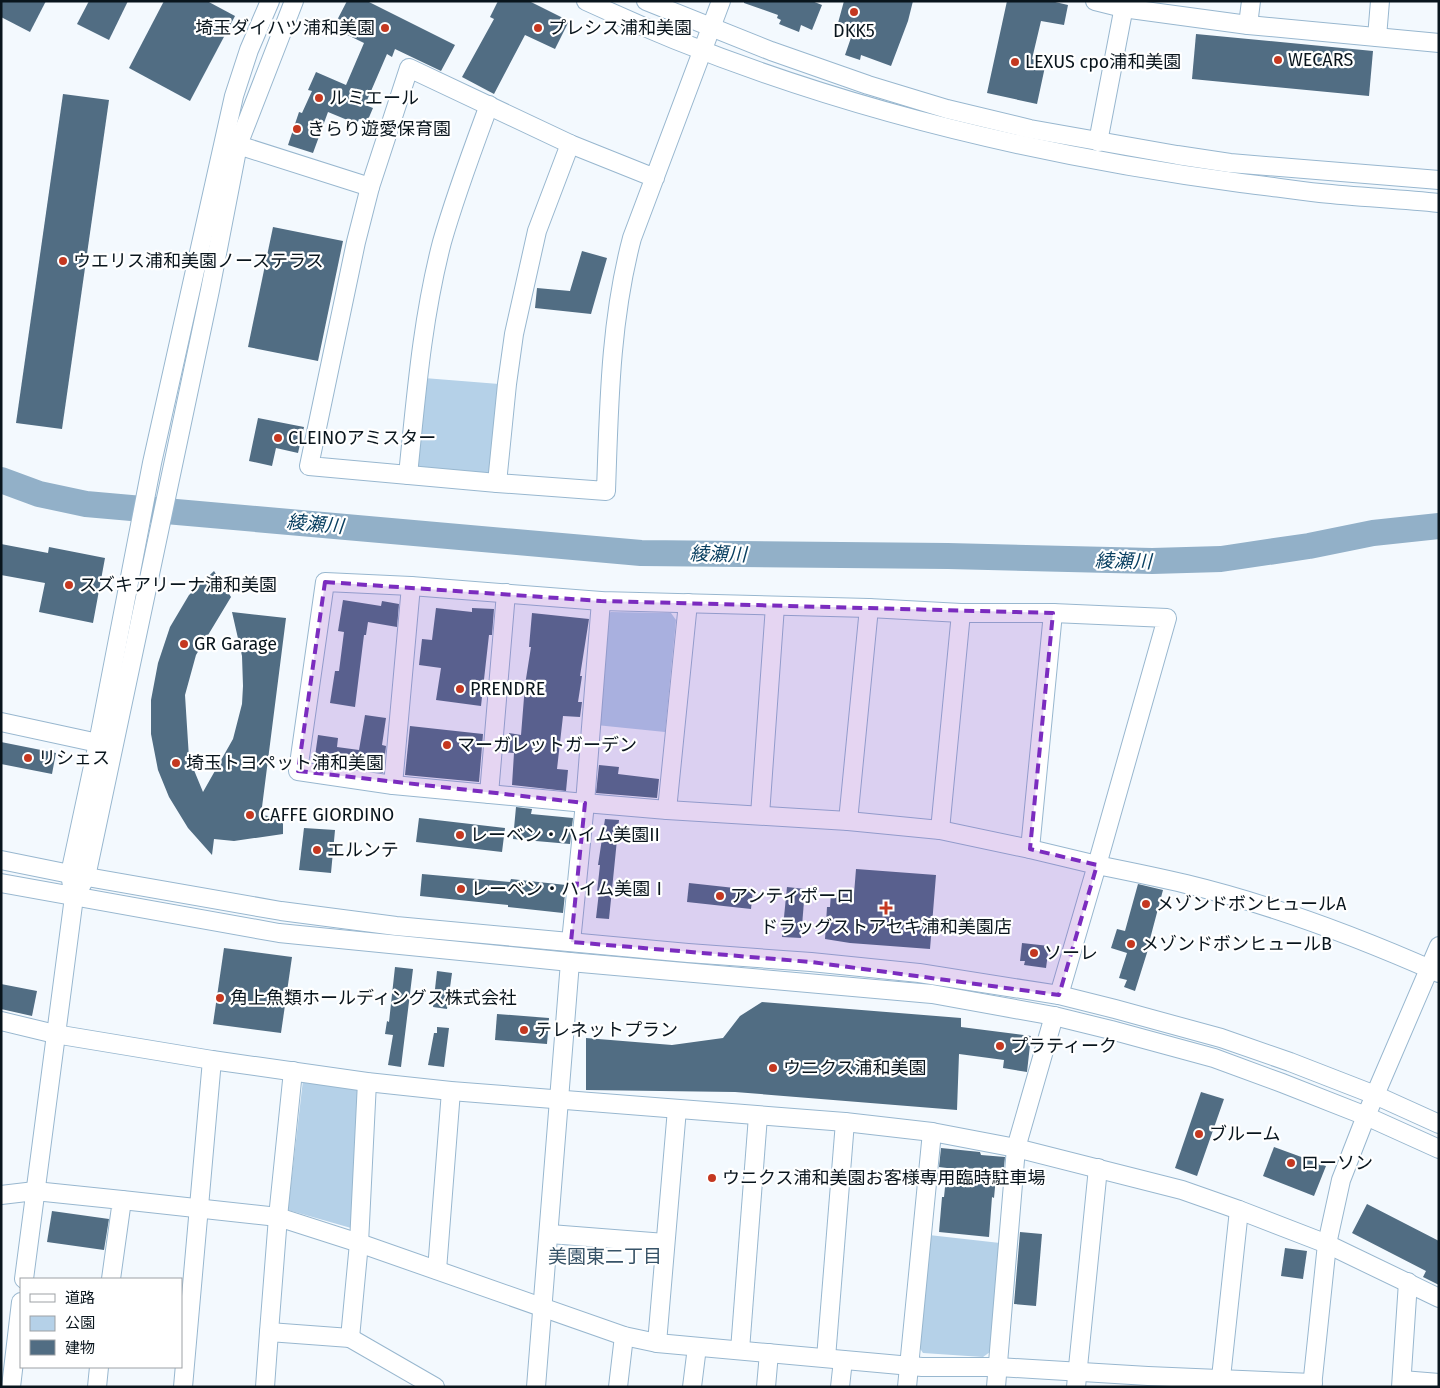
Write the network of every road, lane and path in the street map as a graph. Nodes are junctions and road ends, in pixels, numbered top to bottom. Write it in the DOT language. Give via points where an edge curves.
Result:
graph roads {
  1 [pos="270,1"];
  2 [pos="294,1"];
  3 [pos="586,1"];
  4 [pos="646,1"];
  5 [pos="721,1"];
  6 [pos="1095,1"];
  7 [pos="1251,1"];
  8 [pos="1380,1"];
  9 [pos="1124,4"];
  10 [pos="1248,25"];
  11 [pos="711,28"];
  12 [pos="1377,37"];
  13 [pos="1439,43"];
  14 [pos="703,51"];
  15 [pos="488,105"];
  16 [pos="1098,142"];
  17 [pos="570,144"];
  18 [pos="238,145"];
  19 [pos="655,178"];
  20 [pos="1439,180"];
  21 [pos="370,187"];
  22 [pos="1439,203"];
  23 [pos="408,475"];
  24 [pos="497,483"];
  25 [pos="411,586"];
  26 [pos="506,593"];
  27 [pos="600,601"];
  28 [pos="688,603"];
  29 [pos="774,606"];
  30 [pos="868,608"];
  31 [pos="961,613"];
  32 [pos="1053,613"];
  33 [pos="1,722"];
  34 [pos="98,742"];
  35 [pos="393,785"];
  36 [pos="489,794"];
  37 [pos="585,802"];
  38 [pos="667,810"];
  39 [pos="760,815"];
  40 [pos="848,821"];
  41 [pos="940,830"];
  42 [pos="1030,849"];
  43 [pos="1,860"];
  44 [pos="1097,865"];
  45 [pos="78,876"];
  46 [pos="1,883"];
  47 [pos="74,897"];
  48 [pos="571,942"];
  49 [pos="1439,946"];
  50 [pos="570,962"];
  51 [pos="1434,970"];
  52 [pos="1059,995"];
  53 [pos="1054,1016"];
  54 [pos="1,1021"];
  55 [pos="55,1034"];
  56 [pos="212,1060"];
  57 [pos="293,1071"];
  58 [pos="367,1082"];
  59 [pos="451,1091"];
  60 [pos="1375,1095"];
  61 [pos="559,1099"];
  62 [pos="677,1109"];
  63 [pos="758,1116"];
  64 [pos="1366,1116"];
  65 [pos="845,1122"];
  66 [pos="1439,1124"];
  67 [pos="932,1132"];
  68 [pos="1016,1148"];
  69 [pos="1439,1148"];
  70 [pos="1098,1168"];
  71 [pos="36,1190"];
  72 [pos="1,1195"];
  73 [pos="122,1200"];
  74 [pos="198,1209"];
  75 [pos="1239,1210"];
  76 [pos="278,1217"];
  77 [pos="550,1234"];
  78 [pos="359,1242"];
  79 [pos="665,1243"];
  80 [pos="1327,1244"];
  81 [pos="437,1270"];
  82 [pos="24,1278"];
  83 [pos="111,1278"];
  84 [pos="1408,1282"];
  85 [pos="1439,1298"];
  86 [pos="542,1308"];
  87 [pos="20,1310"];
  88 [pos="270,1332"];
  89 [pos="624,1336"];
  90 [pos="350,1338"];
  91 [pos="657,1343"];
  92 [pos="697,1347"];
  93 [pos="740,1350"];
  94 [pos="769,1353"];
  95 [pos="835,1359"];
  96 [pos="909,1366"];
  97 [pos="998,1367"];
  98 [pos="99,1368"];
  99 [pos="1077,1379"];
  100 [pos="1147,1382"];
  101 [pos="1220,1383"];
  102 [pos="1402,1383"];
  103 [pos="1439,1383"];
  104 [pos="1312,1385"];
  105 [pos="10,1387"];
  106 [pos="97,1387"];
  107 [pos="183,1387"];
  108 [pos="265,1387"];
  109 [pos="435,1387"];
  110 [pos="536,1387"];
  111 [pos="618,1387"];
  112 [pos="692,1387"];
  113 [pos="766,1387"];
  114 [pos="840,1387"];
  115 [pos="907,1387"];
  116 [pos="996,1387"];
  1 -- 34 [label="street" via="234,96 152,463"];
  2 -- 18 [label="street"];
  3 -- 14 [label="street"];
  4 -- 11 [label="street"];
  5 -- 11 [label="street"];
  6 -- 9 [label="street"];
  7 -- 10 [label="street"];
  8 -- 12 [label="street"];
  9 -- 10 [label="street"];
  9 -- 16 [label="street"];
  10 -- 12 [label="street"];
  11 -- 14 [label="street"];
  11 -- 16 [label="street" via="868,85 947,109"];
  12 -- 13 [label="street"];
  14 -- 19 [label="street"];
  14 -- 22 [label="street" via="860,104 1027,147 1173,174 1319,193"];
  15 -- 17 [label="street"];
  15 -- 21 [label="street" via="409,68"];
  15 -- 23 [label="street" via="461,181 428,305"];
  16 -- 20 [label="street" via="1230,163"];
  17 -- 19 [label="street"];
  17 -- 24 [label="street" via="538,231 514,334"];
  18 -- 21 [label="street"];
  18 -- 45 [label="street" via="154,552"];
  19 -- 24 [label="street" via="622,274 610,376 606,491"];
  21 -- 23 [label="street" via="309,466"];
  23 -- 24 [label="street"];
  25 -- 26 [label="street"];
  25 -- 35 [label="street"];
  25 -- 35 [label="street" via="325,582 298,771"];
  26 -- 27 [label="street"];
  26 -- 36 [label="street"];
  27 -- 28 [label="street"];
  27 -- 37 [label="street"];
  28 -- 29 [label="street"];
  28 -- 38 [label="street"];
  29 -- 30 [label="street"];
  29 -- 39 [label="street"];
  30 -- 31 [label="street"];
  30 -- 40 [label="street"];
  31 -- 32 [label="street"];
  31 -- 41 [label="street"];
  32 -- 42 [label="street"];
  32 -- 44 [label="street" via="1167,618"];
  33 -- 34 [label="street"];
  34 -- 45 [label="street"];
  35 -- 36 [label="street"];
  36 -- 37 [label="street"];
  37 -- 38 [label="street"];
  37 -- 48 [label="street"];
  38 -- 39 [label="street"];
  39 -- 40 [label="street"];
  40 -- 41 [label="street"];
  41 -- 42 [label="street"];
  42 -- 44 [label="street"];
  43 -- 45 [label="street"];
  44 -- 51 [label="street" via="1187,884 1250,902 1357,938"];
  44 -- 52 [label="street"];
  45 -- 47 [label="street"];
  45 -- 48 [label="street" via="386,925"];
  46 -- 47 [label="street"];
  47 -- 50 [label="street" via="279,933"];
  47 -- 55 [label="street"];
  48 -- 52 [label="street" via="919,973"];
  49 -- 51 [label="street"];
  50 -- 53 [label="street" via="932,994"];
  50 -- 61 [label="street"];
  51 -- 60 [label="street"];
  52 -- 60 [label="street" via="1221,1038"];
  53 -- 64 [label="street" via="1214,1058"];
  53 -- 68 [label="street"];
  54 -- 55 [label="street"];
  55 -- 56 [label="street"];
  55 -- 71 [label="street"];
  56 -- 57 [label="street"];
  56 -- 74 [label="street"];
  57 -- 58 [label="street"];
  57 -- 76 [label="street"];
  58 -- 59 [label="street"];
  58 -- 78 [label="street"];
  59 -- 61 [label="street"];
  59 -- 81 [label="street"];
  60 -- 64 [label="street"];
  60 -- 66 [label="street"];
  61 -- 62 [label="street"];
  61 -- 77 [label="street"];
  62 -- 63 [label="street"];
  62 -- 79 [label="street"];
  63 -- 65 [label="street"];
  63 -- 93 [label="street"];
  64 -- 69 [label="street"];
  64 -- 80 [label="street" via="1341,1180"];
  65 -- 67 [label="street"];
  65 -- 95 [label="street"];
  67 -- 68 [label="street"];
  67 -- 96 [label="street"];
  68 -- 70 [label="street"];
  68 -- 97 [label="street"];
  70 -- 75 [label="street" via="1182,1190"];
  70 -- 99 [label="street"];
  71 -- 72 [label="street"];
  71 -- 73 [label="street"];
  71 -- 82 [label="street"];
  73 -- 74 [label="street"];
  73 -- 83 [label="street"];
  74 -- 76 [label="street"];
  74 -- 107 [label="street"];
  75 -- 80 [label="street"];
  75 -- 101 [label="street"];
  76 -- 78 [label="street"];
  76 -- 88 [label="street"];
  77 -- 79 [label="street"];
  77 -- 86 [label="street"];
  78 -- 81 [label="street"];
  78 -- 90 [label="street"];
  79 -- 91 [label="street"];
  80 -- 84 [label="street"];
  80 -- 104 [label="street"];
  81 -- 86 [label="street"];
  84 -- 85 [label="street"];
  84 -- 102 [label="street"];
  86 -- 89 [label="street"];
  86 -- 110 [label="street"];
  87 -- 105 [label="street"];
  88 -- 90 [label="street"];
  88 -- 108 [label="street"];
  89 -- 91 [label="street"];
  89 -- 111 [label="street"];
  90 -- 109 [label="street"];
  91 -- 92 [label="street"];
  92 -- 93 [label="street"];
  92 -- 112 [label="street"];
  93 -- 94 [label="street"];
  94 -- 95 [label="street"];
  94 -- 113 [label="street"];
  95 -- 96 [label="street"];
  95 -- 114 [label="street"];
  96 -- 97 [label="street"];
  96 -- 115 [label="street"];
  97 -- 99 [label="street"];
  97 -- 116 [label="street"];
  98 -- 106 [label="street"];
  99 -- 100 [label="street"];
  100 -- 101 [label="street"];
  101 -- 104 [label="street"];
  102 -- 103 [label="street"];
}
